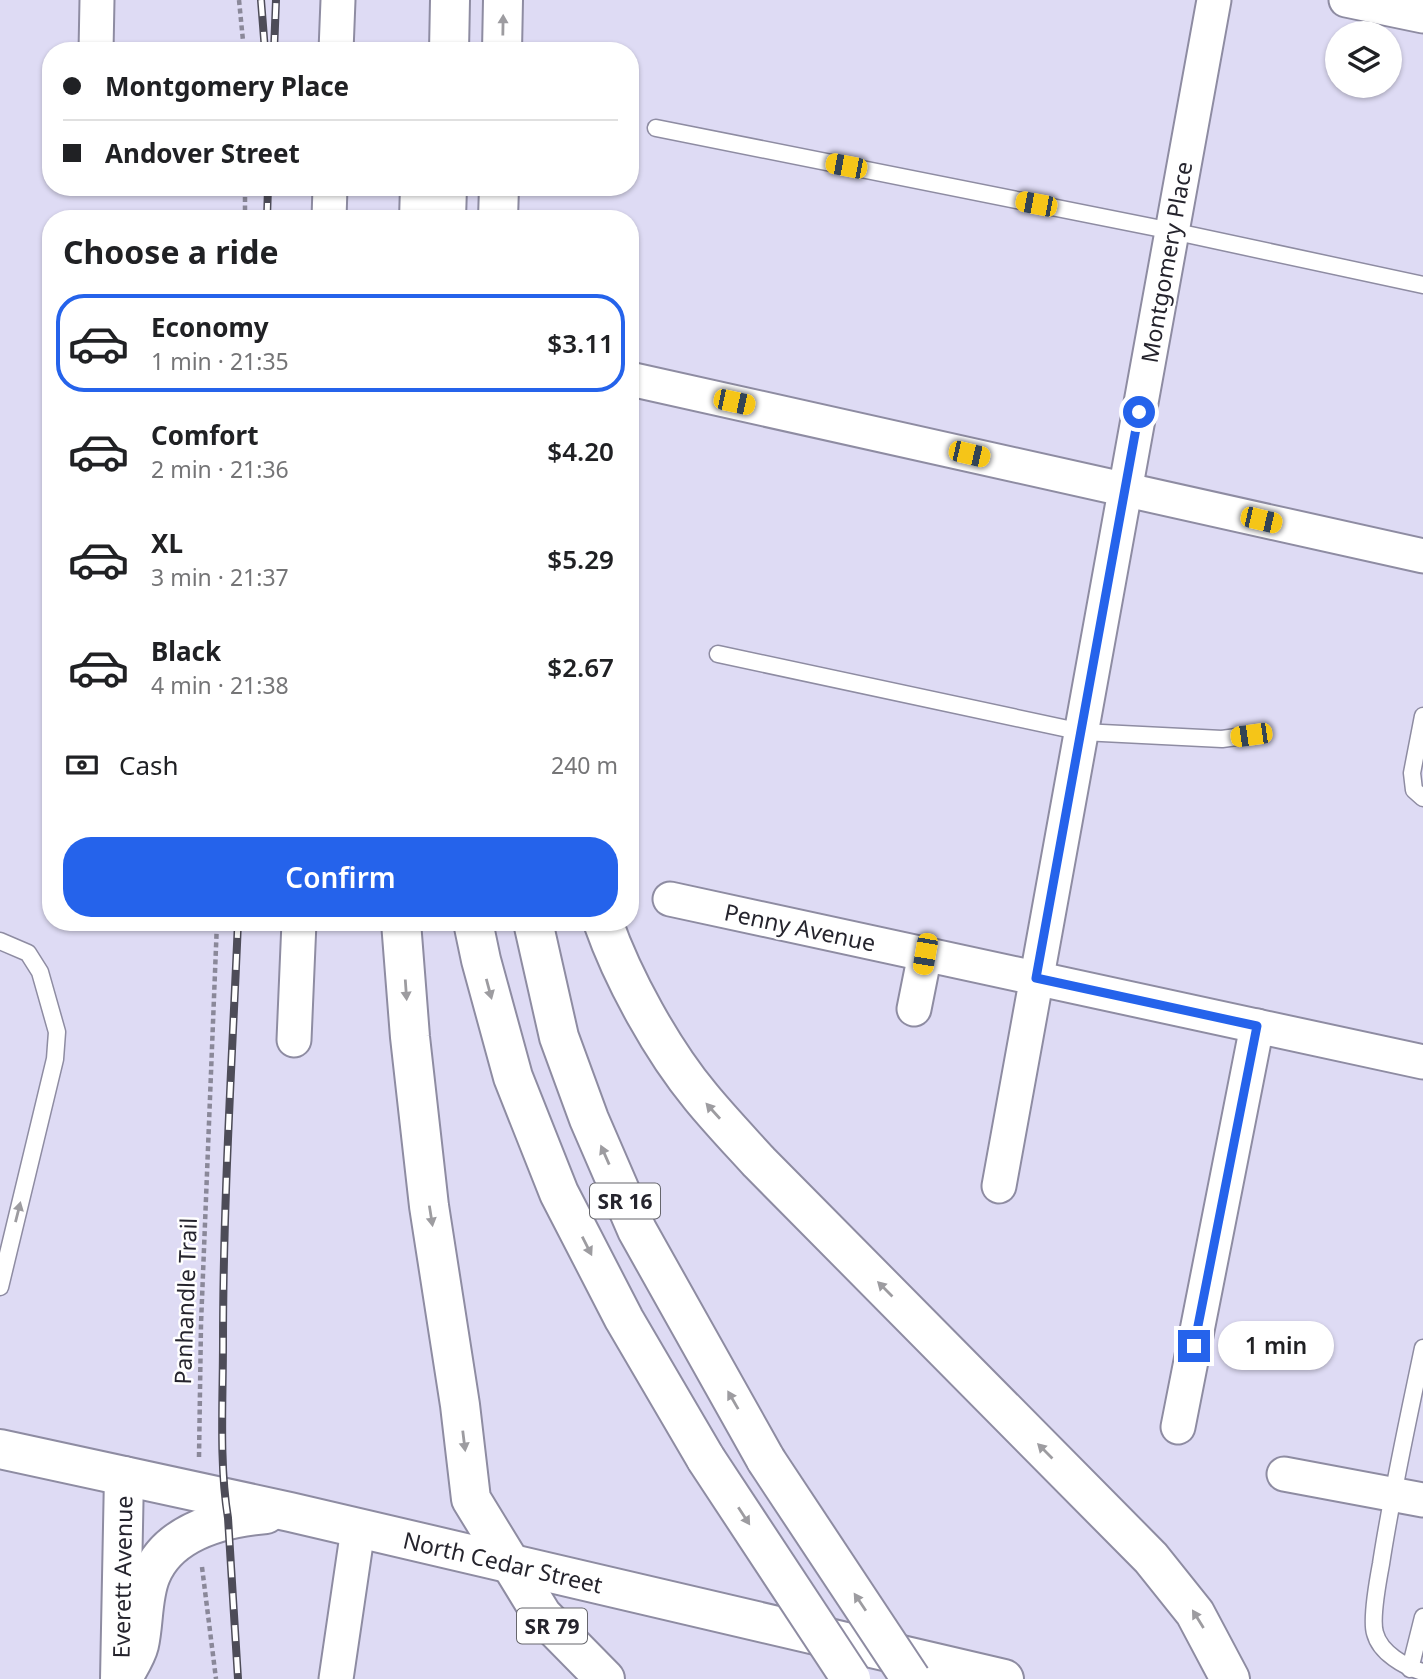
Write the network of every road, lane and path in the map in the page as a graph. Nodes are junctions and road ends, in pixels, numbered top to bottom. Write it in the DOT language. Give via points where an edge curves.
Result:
graph roads {
  1 [pos="97,0"];
  2 [pos="239,0"];
  3 [pos="338,0"];
  4 [pos="503,0"];
  5 [pos="1214,0"];
  6 [pos="1346,0"];
  7 [pos="1423,16"];
  8 [pos="96,42"];
  9 [pos="243,42"];
  10 [pos="336,42"];
  11 [pos="502,42"];
  12 [pos="656,128"];
  13 [pos="1172,231"];
  14 [pos="1423,285"];
  15 [pos="639,381"];
  16 [pos="1125,489"];
  17 [pos="1423,556"];
  18 [pos="718,654"];
  19 [pos="1423,716"];
  20 [pos="1082,732"];
  21 [pos="1251,735"];
  22 [pos="1423,799"];
  23 [pos="670,899"];
  24 [pos="217,931"];
  25 [pos="299,931"];
  26 [pos="402,931"];
  27 [pos="475,931"];
  28 [pos="535,931"];
  29 [pos="606,931"];
  30 [pos="0,941"];
  31 [pos="925,954"];
  32 [pos="1036,978"];
  33 [pos="914,1009"];
  34 [pos="1257,1026"];
  35 [pos="294,1040"];
  36 [pos="1423,1062"];
  37 [pos="999,1186"];
  38 [pos="0,1287"];
  39 [pos="1423,1348"];
  40 [pos="1178,1427"];
  41 [pos="0,1449"];
  42 [pos="1284,1474"];
  43 [pos="124,1476"];
  44 [pos="198,1492"];
  45 [pos="1407,1497"];
  46 [pos="290,1513"];
  47 [pos="358,1529"];
  48 [pos="199,1530"];
  49 [pos="511,1564"];
  50 [pos="1423,1617"];
  51 [pos="1416,1670"];
  52 [pos="121,1679"];
  53 [pos="216,1679"];
  54 [pos="337,1679"];
  55 [pos="605,1679"];
  56 [pos="851,1679"];
  57 [pos="911,1679"];
  58 [pos="1004,1679"];
  59 [pos="1230,1679"];
  1 -- 8 [label="street"];
  2 -- 9 [label="path"];
  3 -- 10 [label="street"];
  11 -- 4 [label="main road, one-way"];
  5 -- 13 [label="street, Montgomery Place"];
  6 -- 7 [label="street"];
  12 -- 13 [label="lane"];
  13 -- 14 [label="lane"];
  13 -- 16 [label="street, Montgomery Place"];
  15 -- 16 [label="street"];
  16 -- 17 [label="street"];
  16 -- 20 [label="street, Montgomery Place"];
  18 -- 20 [label="lane"];
  19 -- 22 [label="lane" via="1412,773 1414,790"];
  20 -- 21 [label="lane" via="1222,739"];
  20 -- 32 [label="street, Montgomery Place"];
  23 -- 31 [label="street, Penny Avenue"];
  24 -- 44 [label="path, Panhandle Trail"];
  25 -- 35 [label="street"];
  26 -- 49 [label="main road, one-way" via="429,1206 471,1499"];
  27 -- 56 [label="main road, SR 16, one-way, bridge" via="513,1077 559,1193 624,1319 706,1460"];
  57 -- 28 [label="main road, SR 16, one-way, bridge" via="766,1460 637,1230 559,1037"];
  59 -- 29 [label="main road, one-way" via="1195,1613 1151,1558 699,1096 654,1028"];
  38 -- 30 [label="lane, one-way" via="55,1059 57,1032 40,972 27,953"];
  31 -- 32 [label="street, Penny Avenue"];
  31 -- 33 [label="street"];
  32 -- 34 [label="street, Penny Avenue"];
  32 -- 37 [label="street, Montgomery Place"];
  34 -- 36 [label="street, Penny Avenue"];
  34 -- 40 [label="street"];
  39 -- 45 [label="lane"];
  41 -- 43 [label="main road, North Cedar Street / SR 79"];
  42 -- 45 [label="street"];
  43 -- 44 [label="main road, North Cedar Street / SR 79"];
  43 -- 52 [label="main road, Everett Avenue"];
  44 -- 46 [label="main road, North Cedar Street / SR 79"];
  45 -- 51 [label="lane" via="1377,1592 1374,1633 1386,1652"];
  46 -- 47 [label="main road, North Cedar Street / SR 79"];
  46 -- 48 [label="main road" via="228,1518"];
  47 -- 49 [label="main road, North Cedar Street / SR 79"];
  47 -- 54 [label="street"];
  48 -- 52 [label="main road" via="159,1559 150,1577 138,1648"];
  48 -- 53 [label="path"];
  49 -- 55 [label="main road, SR 79" via="542,1615"];
  49 -- 58 [label="main road, North Cedar Street / SR 79"];
  50 -- 51 [label="lane"];
}
